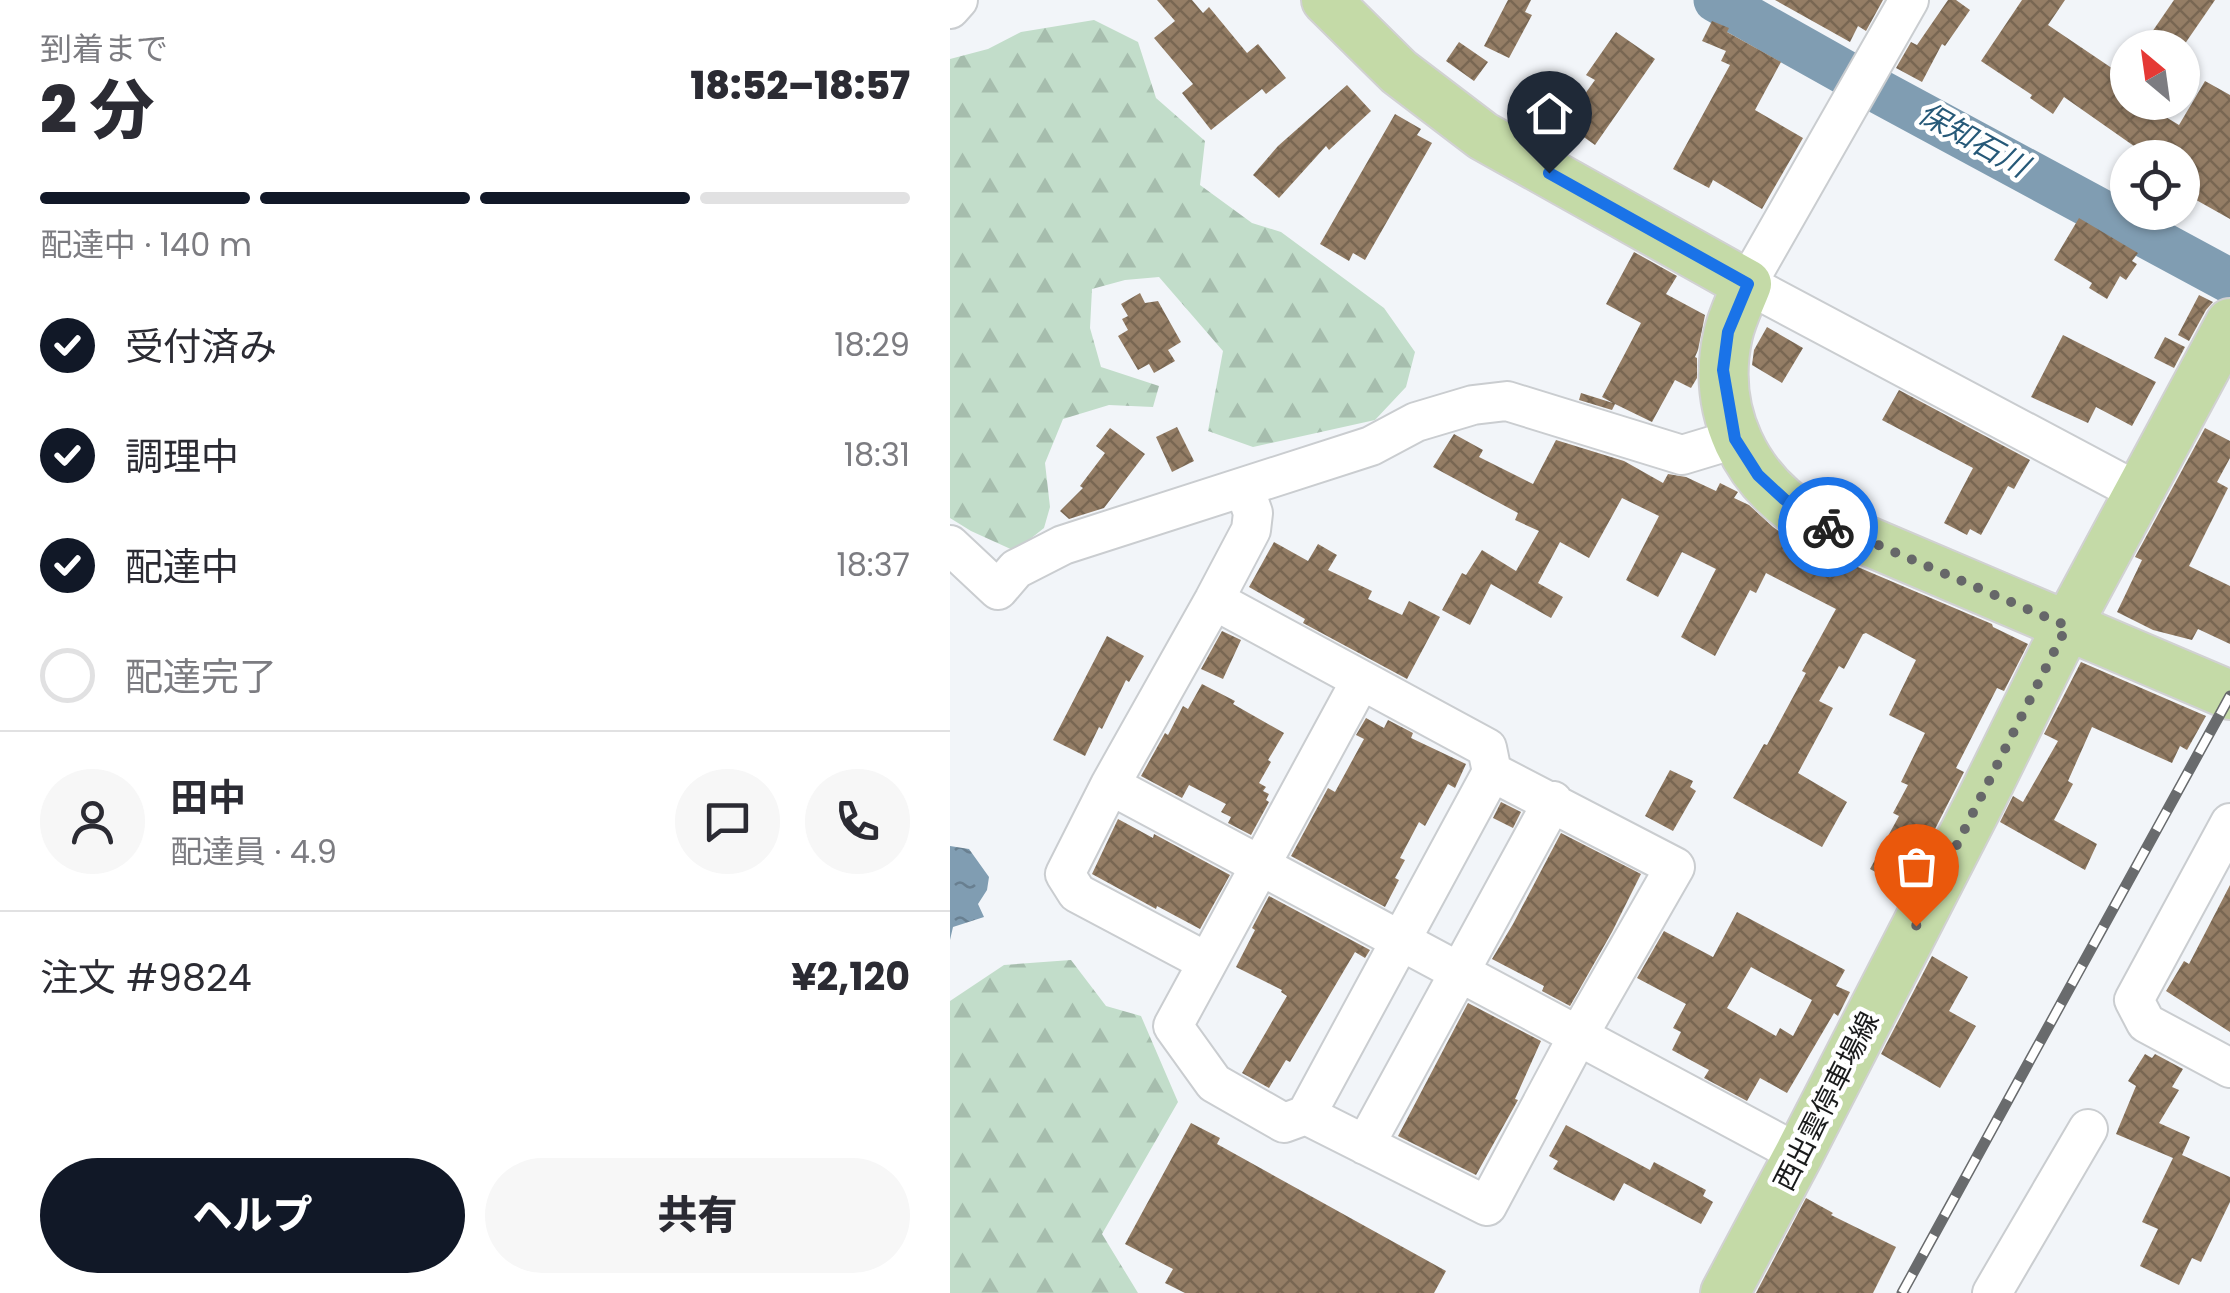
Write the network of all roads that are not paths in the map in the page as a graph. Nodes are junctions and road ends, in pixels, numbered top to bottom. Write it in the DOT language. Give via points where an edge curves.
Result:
graph roads {
  1 [pos="958,0"];
  2 [pos="1326,0"];
  3 [pos="1910,0"];
  4 [pos="950,9"];
  5 [pos="1748,284"];
  6 [pos="2230,323"];
  7 [pos="1735,439"];
  8 [pos="1244,487"];
  9 [pos="2138,492"];
  10 [pos="950,545"];
  11 [pos="1214,600"];
  12 [pos="2067,626"];
  13 [pos="1361,680"];
  14 [pos="2230,695"];
  15 [pos="1492,772"];
  16 [pos="1110,786"];
  17 [pos="1553,802"];
  18 [pos="2230,823"];
  19 [pos="1260,866"];
  20 [pos="1401,940"];
  21 [pos="1207,962"];
  22 [pos="1460,973"];
  23 [pos="1578,1036"];
  24 [pos="2230,1068"];
  25 [pos="1306,1114"];
  26 [pos="2088,1129"];
  27 [pos="1366,1145"];
  28 [pos="1799,1154"];
  29 [pos="1725,1293"];
  30 [pos="1992,1293"];
  1 -- 4 [label="street"];
  2 -- 5 [label="main road" via="1399,72 1483,136"];
  3 -- 5 [label="street"];
  5 -- 7 [label="main road" via="1728,332 1723,370"];
  5 -- 9 [label="street"];
  6 -- 9 [label="main road, 西出雲停車場線"];
  7 -- 8 [label="street" via="1682,455 1507,401 1416,422 1371,446"];
  7 -- 12 [label="main road" via="1758,475 1814,522"];
  8 -- 10 [label="street" via="1063,545 1016,569 998,590"];
  8 -- 11 [label="street" via="1251,530"];
  9 -- 12 [label="main road, 西出雲停車場線"];
  11 -- 13 [label="street"];
  11 -- 16 [label="street"];
  12 -- 14 [label="main road"];
  12 -- 28 [label="main road, 西出雲停車場線"];
  13 -- 15 [label="street" via="1487,748"];
  13 -- 19 [label="street"];
  15 -- 17 [label="street"];
  15 -- 20 [label="street"];
  16 -- 19 [label="street"];
  16 -- 21 [label="street" via="1065,874 1076,893"];
  17 -- 22 [label="street"];
  17 -- 23 [label="street" via="1675,867"];
  18 -- 24 [label="street" via="2134,1000 2146,1024"];
  19 -- 20 [label="street"];
  19 -- 21 [label="street"];
  20 -- 22 [label="street"];
  20 -- 25 [label="street"];
  21 -- 25 [label="street" via="1173,1026 1214,1083 1284,1122"];
  22 -- 23 [label="street"];
  22 -- 27 [label="street"];
  23 -- 27 [label="street" via="1487,1206"];
  23 -- 28 [label="street"];
  25 -- 27 [label="street"];
  26 -- 30 [label="street"];
  28 -- 29 [label="main road, 西出雲停車場線"];
}
